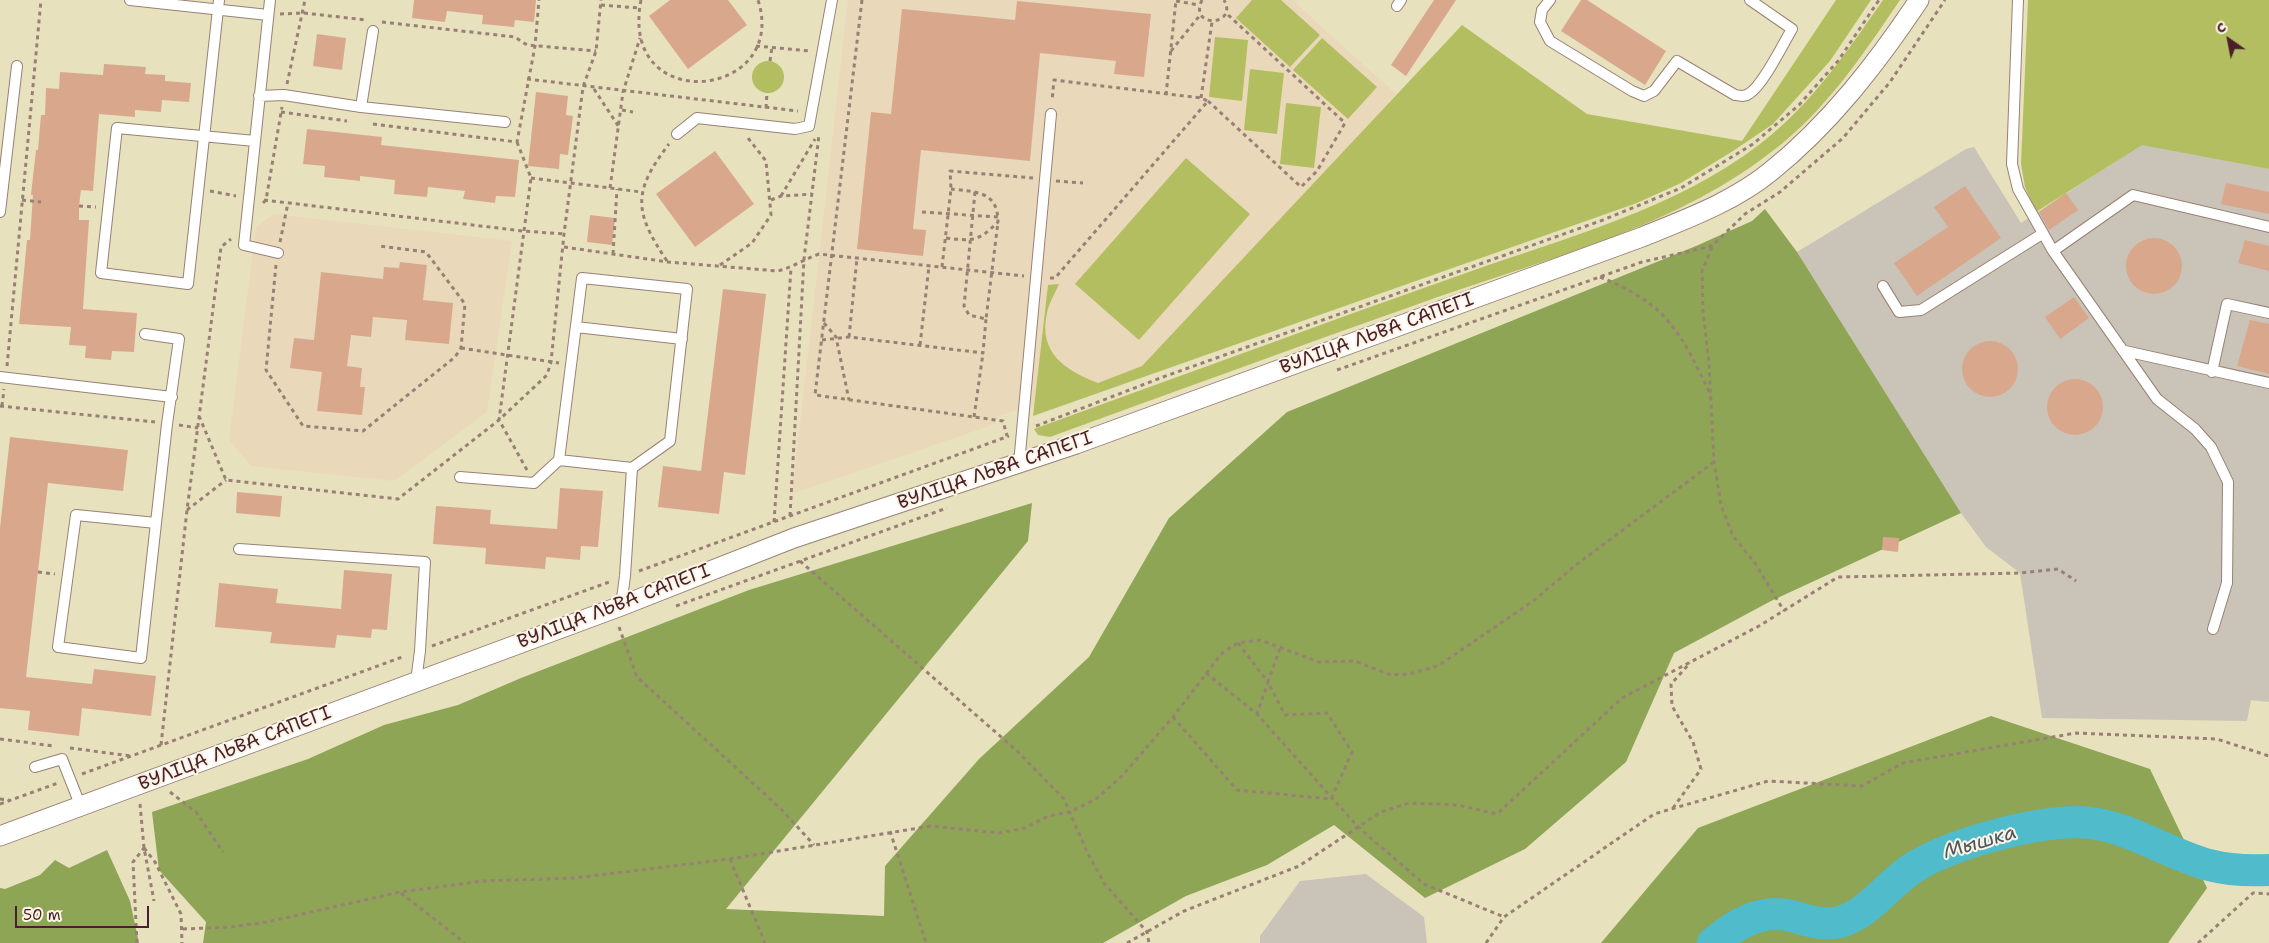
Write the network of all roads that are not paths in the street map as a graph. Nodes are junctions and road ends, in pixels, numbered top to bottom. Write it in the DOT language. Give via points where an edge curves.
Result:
graph roads {
  1 [pos="130,0"];
  2 [pos="270,0"];
  3 [pos="832,0"];
  4 [pos="1550,0"];
  5 [pos="1750,0"];
  6 [pos="1919,0"];
  7 [pos="2018,0"];
  8 [pos="219,5"];
  9 [pos="268,15"];
  10 [pos="373,31"];
  11 [pos="17,66"];
  12 [pos="260,96"];
  13 [pos="362,107"];
  14 [pos="1051,114"];
  15 [pos="505,122"];
  16 [pos="676,134"];
  17 [pos="204,135"];
  18 [pos="255,141"];
  19 [pos="0,212"];
  20 [pos="2269,227"];
  21 [pos="2042,234"];
  22 [pos="2052,251"];
  23 [pos="278,252"];
  24 [pos="1883,286"];
  25 [pos="2269,313"];
  26 [pos="576,327"];
  27 [pos="145,334"];
  28 [pos="682,339"];
  29 [pos="2125,351"];
  30 [pos="2212,372"];
  31 [pos="3,378"];
  32 [pos="2269,383"];
  33 [pos="172,397"];
  34 [pos="559,460"];
  35 [pos="1019,464"];
  36 [pos="632,468"];
  37 [pos="460,477"];
  38 [pos="156,523"];
  39 [pos="239,549"];
  40 [pos="621,606"];
  41 [pos="2214,629"];
  42 [pos="416,681"];
  43 [pos="36,767"];
  44 [pos="81,807"];
  45 [pos="0,836"];
  1 -- 8 [label="lane"];
  2 -- 9 [label="lane"];
  3 -- 16 [label="lane" via="810,126 795,129 697,118"];
  4 -- 5 [label="lane" via="1542,10 1540,22 1550,41 1632,91 1644,96 1654,91 1677,61 1742,97 1760,83 1792,29"];
  6 -- 35 [label="street, ВУЛІЦА ЛЬВА САПЕГІ" via="1884,53 1821,126 1770,173 1711,209"];
  7 -- 21 [label="lane" via="2012,164 2018,189"];
  8 -- 9 [label="lane"];
  8 -- 17 [label="lane"];
  9 -- 12 [label="lane"];
  10 -- 13 [label="lane"];
  11 -- 19 [label="lane"];
  12 -- 13 [label="lane" via="284,95"];
  12 -- 18 [label="lane"];
  13 -- 15 [label="lane"];
  14 -- 35 [label="lane"];
  17 -- 17 [label="lane" via="117,128 100,273 188,284"];
  17 -- 18 [label="lane"];
  18 -- 23 [label="lane" via="244,245"];
  20 -- 22 [label="lane" via="2133,195"];
  21 -- 22 [label="lane"];
  21 -- 24 [label="lane" via="1921,310 1899,312"];
  22 -- 29 [label="lane"];
  25 -- 30 [label="lane" via="2227,304"];
  26 -- 28 [label="lane"];
  26 -- 28 [label="lane" via="582,278 687,289"];
  26 -- 34 [label="lane"];
  27 -- 33 [label="lane" via="179,339"];
  28 -- 36 [label="lane" via="670,441"];
  29 -- 30 [label="lane"];
  29 -- 41 [label="lane" via="2157,400 2211,447 2228,482 2227,583"];
  30 -- 32 [label="lane"];
  31 -- 33 [label="lane"];
  33 -- 38 [label="lane"];
  34 -- 36 [label="lane"];
  34 -- 37 [label="lane" via="534,484"];
  35 -- 40 [label="street, ВУЛІЦА ЛЬВА САПЕГІ" via="794,538"];
  36 -- 40 [label="lane"];
  38 -- 38 [label="lane" via="141,658 58,647 76,515"];
  39 -- 42 [label="lane" via="425,562"];
  40 -- 42 [label="street, ВУЛІЦА ЛЬВА САПЕГІ"];
  42 -- 44 [label="street, ВУЛІЦА ЛЬВА САПЕГІ"];
  43 -- 44 [label="lane" via="62,759"];
  44 -- 45 [label="street, ВУЛІЦА ЛЬВА САПЕГІ"];
}
